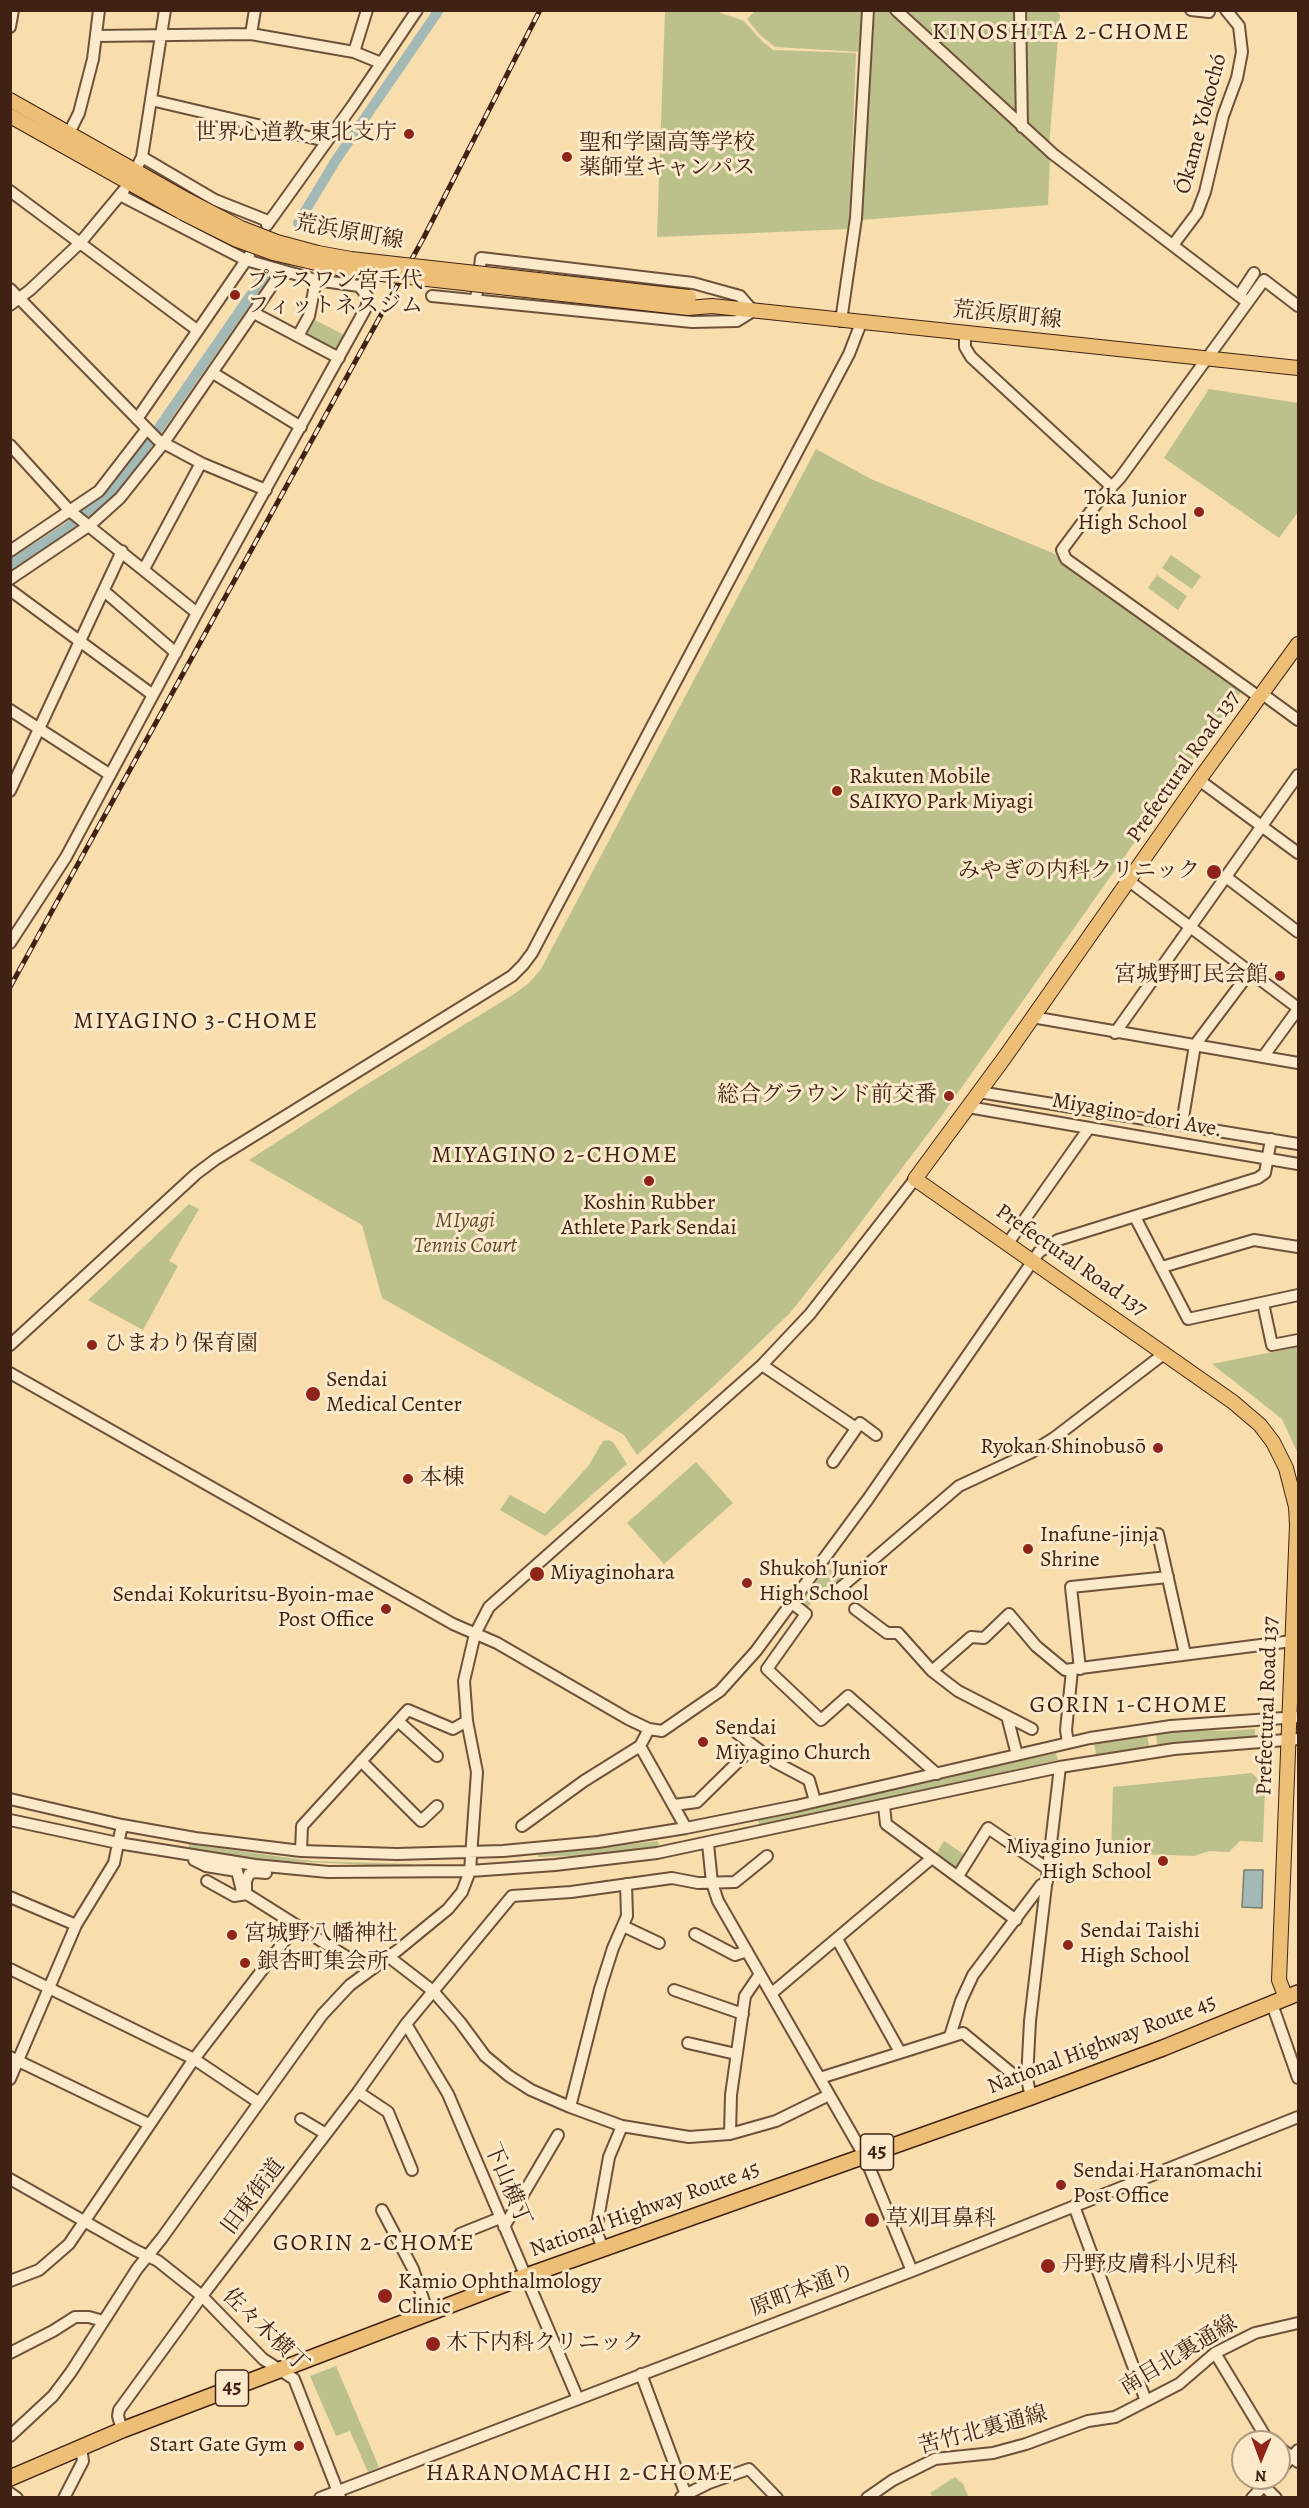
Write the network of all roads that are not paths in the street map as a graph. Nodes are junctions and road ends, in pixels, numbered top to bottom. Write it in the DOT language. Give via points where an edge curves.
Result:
graph roads {
  1 [pos="13,10"];
  2 [pos="99,10"];
  3 [pos="165,10"];
  4 [pos="255,10"];
  5 [pos="417,10"];
  6 [pos="868,10"];
  7 [pos="896,10"];
  8 [pos="1020,10"];
  9 [pos="1191,10"];
  10 [pos="1209,10"];
  11 [pos="1226,10"];
  12 [pos="366,11"];
  13 [pos="11,26"];
  14 [pos="252,34"];
  15 [pos="161,35"];
  16 [pos="97,36"];
  17 [pos="354,52"];
  18 [pos="381,63"];
  19 [pos="10,100"];
  20 [pos="151,100"];
  21 [pos="10,116"];
  22 [pos="1022,128"];
  23 [pos="69,133"];
  24 [pos="326,141"];
  25 [pos="142,157"];
  26 [pos="136,171"];
  27 [pos="124,190"];
  28 [pos="10,191"];
  29 [pos="186,207"];
  30 [pos="80,243"];
  31 [pos="1173,244"];
  32 [pos="248,258"];
  33 [pos="282,271"];
  34 [pos="1254,273"];
  35 [pos="316,280"];
  36 [pos="10,288"];
  37 [pos="432,296"];
  38 [pos="1243,299"];
  39 [pos="476,300"];
  40 [pos="15,301"];
  41 [pos="1299,306"];
  42 [pos="753,311"];
  43 [pos="254,314"];
  44 [pos="840,321"];
  45 [pos="861,323"];
  46 [pos="198,330"];
  47 [pos="964,333"];
  48 [pos="298,336"];
  49 [pos="339,358"];
  50 [pos="1206,358"];
  51 [pos="1299,368"];
  52 [pos="213,373"];
  53 [pos="137,419"];
  54 [pos="301,427"];
  55 [pos="146,430"];
  56 [pos="163,444"];
  57 [pos="10,445"];
  58 [pos="201,463"];
  59 [pos="1112,487"];
  60 [pos="266,490"];
  61 [pos="80,518"];
  62 [pos="10,551"];
  63 [pos="122,551"];
  64 [pos="144,569"];
  65 [pos="10,579"];
  66 [pos="10,590"];
  67 [pos="104,591"];
  68 [pos="197,613"];
  69 [pos="81,642"];
  70 [pos="1299,644"];
  71 [pos="176,653"];
  72 [pos="153,695"];
  73 [pos="1260,695"];
  74 [pos="10,710"];
  75 [pos="1299,720"];
  76 [pos="40,730"];
  77 [pos="110,774"];
  78 [pos="1298,776"];
  79 [pos="1199,780"];
  80 [pos="10,791"];
  81 [pos="1263,825"];
  82 [pos="1299,853"];
  83 [pos="1226,877"];
  84 [pos="1129,882"];
  85 [pos="1191,927"];
  86 [pos="1299,932"];
  87 [pos="10,943"];
  88 [pos="1250,972"];
  89 [pos="1299,1009"];
  90 [pos="1032,1017"];
  91 [pos="1115,1033"];
  92 [pos="1195,1045"];
  93 [pos="1263,1057"];
  94 [pos="1299,1063"];
  95 [pos="979,1092"];
  96 [pos="968,1107"];
  97 [pos="1182,1124"];
  98 [pos="1089,1128"];
  99 [pos="1271,1139"];
  100 [pos="1299,1144"];
  101 [pos="1268,1159"];
  102 [pos="1299,1164"];
  103 [pos="915,1179"];
  104 [pos="1135,1217"];
  105 [pos="1008,1243"];
  106 [pos="1299,1247"];
  107 [pos="1032,1259"];
  108 [pos="1162,1267"];
  109 [pos="1299,1295"];
  110 [pos="1263,1303"];
  111 [pos="1299,1340"];
  112 [pos="10,1346"];
  113 [pos="1165,1353"];
  114 [pos="762,1365"];
  115 [pos="11,1374"];
  116 [pos="856,1428"];
  117 [pos="876,1435"];
  118 [pos="833,1462"];
  119 [pos="1158,1533"];
  120 [pos="1168,1577"];
  121 [pos="832,1595"];
  122 [pos="792,1603"];
  123 [pos="855,1609"];
  124 [pos="475,1634"];
  125 [pos="1292,1641"];
  126 [pos="1185,1654"];
  127 [pos="1076,1670"];
  128 [pos="932,1671"];
  129 [pos="1007,1716"];
  130 [pos="1294,1717"];
  131 [pos="398,1721"];
  132 [pos="467,1721"];
  133 [pos="649,1729"];
  134 [pos="1032,1729"];
  135 [pos="737,1733"];
  136 [pos="1294,1739"];
  137 [pos="1068,1743"];
  138 [pos="640,1746"];
  139 [pos="754,1746"];
  140 [pos="1017,1755"];
  141 [pos="437,1756"];
  142 [pos="361,1761"];
  143 [pos="1060,1767"];
  144 [pos="937,1774"];
  145 [pos="10,1799"];
  146 [pos="815,1801"];
  147 [pos="674,1805"];
  148 [pos="437,1806"];
  149 [pos="884,1806"];
  150 [pos="10,1820"];
  151 [pos="122,1825"];
  152 [pos="522,1826"];
  153 [pos="686,1828"];
  154 [pos="118,1843"];
  155 [pos="708,1844"];
  156 [pos="301,1851"];
  157 [pos="471,1852"];
  158 [pos="185,1856"];
  159 [pos="767,1856"];
  160 [pos="932,1858"];
  161 [pos="1048,1869"];
  162 [pos="470,1871"];
  163 [pos="328,1872"];
  164 [pos="958,1876"];
  165 [pos="207,1881"];
  166 [pos="712,1882"];
  167 [pos="1047,1882"];
  168 [pos="626,1884"];
  169 [pos="247,1894"];
  170 [pos="10,1897"];
  171 [pos="1016,1920"];
  172 [pos="76,1926"];
  173 [pos="296,1926"];
  174 [pos="623,1926"];
  175 [pos="695,1934"];
  176 [pos="837,1939"];
  177 [pos="659,1942"];
  178 [pos="747,1951"];
  179 [pos="389,1956"];
  180 [pos="10,1969"];
  181 [pos="369,1971"];
  182 [pos="760,1974"];
  183 [pos="50,1988"];
  184 [pos="674,1990"];
  185 [pos="433,1991"];
  186 [pos="772,1993"];
  187 [pos="1286,1999"];
  188 [pos="743,2014"];
  189 [pos="406,2024"];
  190 [pos="950,2036"];
  191 [pos="688,2043"];
  192 [pos="900,2052"];
  193 [pos="736,2054"];
  194 [pos="14,2059"];
  195 [pos="194,2060"];
  196 [pos="820,2078"];
  197 [pos="1299,2078"];
  198 [pos="10,2079"];
  199 [pos="1027,2079"];
  200 [pos="358,2092"];
  201 [pos="829,2095"];
  202 [pos="1031,2097"];
  203 [pos="258,2102"];
  204 [pos="570,2107"];
  205 [pos="1299,2117"];
  206 [pos="301,2119"];
  207 [pos="149,2124"];
  208 [pos="622,2126"];
  209 [pos="326,2134"];
  210 [pos="730,2134"];
  211 [pos="558,2135"];
  212 [pos="865,2157"];
  213 [pos="412,2170"];
  214 [pos="10,2179"];
  215 [pos="1074,2206"];
  216 [pos="382,2210"];
  217 [pos="86,2222"];
  218 [pos="502,2222"];
  219 [pos="460,2234"];
  220 [pos="603,2248"];
  221 [pos="147,2256"];
  222 [pos="912,2271"];
  223 [pos="526,2276"];
  224 [pos="10,2282"];
  225 [pos="202,2296"];
  226 [pos="428,2313"];
  227 [pos="103,2321"];
  228 [pos="1299,2323"];
  229 [pos="10,2353"];
  230 [pos="1215,2353"];
  231 [pos="281,2370"];
  232 [pos="641,2374"];
  233 [pos="578,2399"];
  234 [pos="1146,2401"];
  235 [pos="1115,2417"];
  236 [pos="122,2430"];
  237 [pos="1262,2430"];
  238 [pos="10,2436"];
  239 [pos="81,2447"];
  240 [pos="10,2478"];
  241 [pos="10,2493"];
  242 [pos="339,2494"];
  243 [pos="683,2496"];
  244 [pos="17,2498"];
  245 [pos="64,2498"];
  246 [pos="320,2498"];
  247 [pos="777,2498"];
  248 [pos="867,2498"];
  1 -- 13 [label="street"];
  2 -- 16 [label="street"];
  3 -- 15 [label="street"];
  4 -- 14 [label="street"];
  5 -- 18 [label="street"];
  6 -- 44 [label="street" via="856,218"];
  7 -- 22 [label="street"];
  8 -- 22 [label="street"];
  9 -- 10 [label="street"];
  11 -- 31 [label="street, Ókame Yokochó" via="1239,26 1242,52 1237,78 1222,116 1197,213"];
  12 -- 17 [label="street"];
  14 -- 15 [label="street"];
  14 -- 17 [label="street"];
  15 -- 16 [label="street"];
  15 -- 20 [label="street"];
  16 -- 23 [label="street" via="79,113"];
  17 -- 18 [label="street"];
  18 -- 24 [label="street"];
  19 -- 23 [label="main road, 荒浜原町線"];
  20 -- 24 [label="street"];
  20 -- 25 [label="street"];
  21 -- 27 [label="main road, 荒浜原町線"];
  22 -- 31 [label="street"];
  23 -- 26 [label="main road, 荒浜原町線"];
  24 -- 25 [label="street" via="268,223 215,200"];
  25 -- 26 [label="street"];
  26 -- 27 [label="street"];
  26 -- 29 [label="main road, 荒浜原町線"];
  27 -- 29 [label="main road, 荒浜原町線"];
  27 -- 30 [label="street"];
  27 -- 32 [label="street"];
  28 -- 30 [label="street"];
  29 -- 42 [label="main road, 荒浜原町線, bridge" via="277,242 318,253"];
  30 -- 40 [label="street"];
  30 -- 46 [label="street"];
  31 -- 38 [label="street"];
  32 -- 33 [label="street"];
  32 -- 46 [label="street"];
  33 -- 35 [label="street"];
  33 -- 43 [label="street"];
  34 -- 38 [label="street"];
  35 -- 48 [label="street" via="309,316"];
  35 -- 49 [label="street" via="359,286 367,296 366,310"];
  36 -- 40 [label="street"];
  37 -- 39 [label="street"];
  38 -- 41 [label="street" via="1264,280"];
  38 -- 50 [label="street"];
  39 -- 42 [label="street" via="692,322 737,321"];
  39 -- 42 [label="street" via="479,257 693,283 740,296"];
  40 -- 53 [label="street"];
  42 -- 44 [label="main road, 荒浜原町線"];
  43 -- 48 [label="street"];
  43 -- 52 [label="street"];
  44 -- 45 [label="main road, 荒浜原町線"];
  45 -- 47 [label="main road, 荒浜原町線"];
  45 -- 112 [label="street" via="849,354 523,965 512,976 195,1174"];
  46 -- 53 [label="street"];
  47 -- 50 [label="main road, 荒浜原町線"];
  47 -- 59 [label="street" via="971,357"];
  48 -- 49 [label="street"];
  49 -- 54 [label="street"];
  50 -- 51 [label="main road, 荒浜原町線"];
  50 -- 59 [label="street"];
  52 -- 54 [label="street"];
  52 -- 56 [label="street"];
  53 -- 55 [label="street"];
  54 -- 60 [label="street"];
  55 -- 56 [label="street"];
  55 -- 61 [label="street"];
  56 -- 58 [label="street"];
  56 -- 61 [label="street" via="120,498"];
  57 -- 61 [label="street"];
  58 -- 60 [label="street"];
  58 -- 64 [label="street"];
  59 -- 73 [label="street" via="1063,547 1064,557"];
  60 -- 68 [label="street"];
  61 -- 62 [label="street"];
  61 -- 63 [label="street"];
  61 -- 65 [label="street"];
  63 -- 64 [label="street"];
  63 -- 67 [label="street"];
  64 -- 68 [label="street"];
  66 -- 69 [label="street"];
  67 -- 69 [label="street"];
  67 -- 71 [label="street"];
  68 -- 71 [label="street"];
  69 -- 72 [label="street"];
  69 -- 76 [label="street"];
  70 -- 73 [label="main road, Prefectural Road 137"];
  71 -- 72 [label="street"];
  72 -- 77 [label="street"];
  73 -- 75 [label="street"];
  73 -- 79 [label="main road, Prefectural Road 137"];
  74 -- 76 [label="street"];
  76 -- 77 [label="street"];
  76 -- 80 [label="street"];
  77 -- 87 [label="street" via="66,857"];
  78 -- 81 [label="street"];
  79 -- 81 [label="street"];
  79 -- 84 [label="main road, Prefectural Road 137"];
  81 -- 82 [label="street"];
  81 -- 83 [label="street"];
  83 -- 85 [label="street"];
  83 -- 86 [label="street"];
  84 -- 85 [label="street"];
  84 -- 90 [label="main road, Prefectural Road 137"];
  85 -- 88 [label="street"];
  85 -- 91 [label="street"];
  88 -- 89 [label="street"];
  88 -- 92 [label="street"];
  89 -- 93 [label="street"];
  90 -- 91 [label="street"];
  90 -- 95 [label="main road, Prefectural Road 137"];
  91 -- 92 [label="street"];
  92 -- 93 [label="street"];
  92 -- 97 [label="street"];
  93 -- 94 [label="street"];
  95 -- 96 [label="main road, Prefectural Road 137"];
  95 -- 97 [label="street, Miyagino-dori Ave."];
  96 -- 98 [label="street, Miyagino-dori Ave."];
  96 -- 103 [label="main road, Prefectural Road 137"];
  97 -- 99 [label="street, Miyagino-dori Ave."];
  98 -- 101 [label="street, Miyagino-dori Ave."];
  98 -- 105 [label="street"];
  99 -- 100 [label="street, Miyagino-dori Ave."];
  99 -- 101 [label="street"];
  101 -- 102 [label="street, Miyagino-dori Ave."];
  101 -- 104 [label="street" via="1265,1173 1258,1178"];
  103 -- 105 [label="main road, Prefectural Road 137"];
  103 -- 114 [label="street" via="810,1314"];
  104 -- 107 [label="street" via="1048,1244"];
  104 -- 108 [label="street"];
  105 -- 107 [label="main road, Prefectural Road 137"];
  106 -- 108 [label="street" via="1254,1240"];
  107 -- 113 [label="main road, Prefectural Road 137"];
  107 -- 122 [label="street"];
  108 -- 110 [label="street" via="1188,1319"];
  109 -- 110 [label="street"];
  110 -- 111 [label="street" via="1272,1346"];
  113 -- 121 [label="street" via="1054,1438 959,1486"];
  113 -- 125 [label="main road, Prefectural Road 137" via="1260,1425 1286,1468 1296,1520"];
  114 -- 116 [label="street"];
  114 -- 124 [label="street" via="489,1607"];
  115 -- 124 [label="street"];
  116 -- 117 [label="street" via="860,1423"];
  116 -- 118 [label="street"];
  119 -- 120 [label="street"];
  120 -- 126 [label="street"];
  120 -- 127 [label="street" via="1071,1587"];
  122 -- 133 [label="street" via="720,1691 669,1728"];
  122 -- 144 [label="street" via="806,1614 767,1669 821,1720 848,1696"];
  123 -- 128 [label="street" via="887,1634 898,1633"];
  124 -- 132 [label="street" via="464,1681"];
  124 -- 133 [label="street"];
  125 -- 126 [label="street"];
  125 -- 130 [label="main road, Prefectural Road 137"];
  126 -- 127 [label="street"];
  127 -- 128 [label="street" via="1054,1664 1009,1614 984,1638 971,1637"];
  127 -- 137 [label="street" via="1066,1730"];
  128 -- 129 [label="street" via="966,1696"];
  129 -- 134 [label="street"];
  129 -- 140 [label="street"];
  130 -- 136 [label="main road, Prefectural Road 137"];
  130 -- 137 [label="street" via="1171,1726"];
  131 -- 132 [label="street" via="408,1710 453,1729"];
  131 -- 141 [label="street"];
  131 -- 142 [label="street"];
  132 -- 157 [label="street" via="477,1772"];
  133 -- 138 [label="street"];
  135 -- 139 [label="street"];
  136 -- 143 [label="street" via="1174,1749"];
  136 -- 187 [label="main road, Prefectural Road 137" via="1279,1980"];
  137 -- 140 [label="street"];
  138 -- 147 [label="street"];
  138 -- 152 [label="street"];
  139 -- 146 [label="street" via="809,1780"];
  139 -- 147 [label="street" via="697,1802"];
  140 -- 144 [label="street"];
  142 -- 148 [label="street" via="421,1821"];
  142 -- 156 [label="street" via="302,1826"];
  143 -- 149 [label="street"];
  143 -- 161 [label="street"];
  144 -- 146 [label="street"];
  145 -- 151 [label="street"];
  146 -- 153 [label="street"];
  147 -- 153 [label="street"];
  149 -- 155 [label="street"];
  149 -- 160 [label="street" via="886,1824"];
  150 -- 154 [label="street"];
  151 -- 154 [label="street"];
  151 -- 156 [label="street"];
  153 -- 157 [label="street" via="598,1842"];
  154 -- 158 [label="street"];
  154 -- 172 [label="street" via="114,1863"];
  155 -- 162 [label="street" via="609,1860"];
  155 -- 166 [label="street"];
  156 -- 157 [label="street"];
  157 -- 162 [label="street"];
  158 -- 163 [label="street"];
  158 -- 169 [label="street" via="206,1866 237,1871 242,1891"];
  159 -- 166 [label="street, 旧東街道" via="735,1882"];
  160 -- 164 [label="street"];
  160 -- 176 [label="street"];
  161 -- 164 [label="street" via="988,1828"];
  161 -- 167 [label="street"];
  162 -- 163 [label="street"];
  162 -- 179 [label="street" via="462,1892 448,1909"];
  163 -- 169 [label="street" via="294,1876 254,1872 247,1876"];
  164 -- 171 [label="street"];
  165 -- 169 [label="street" via="234,1896"];
  166 -- 168 [label="street, 旧東街道" via="672,1878"];
  166 -- 178 [label="street" via="718,1901"];
  167 -- 171 [label="street"];
  167 -- 199 [label="street"];
  168 -- 174 [label="street" via="627,1916"];
  168 -- 185 [label="street, 旧東街道" via="512,1896"];
  169 -- 173 [label="street"];
  170 -- 172 [label="street"];
  171 -- 190 [label="street" via="973,1975"];
  172 -- 183 [label="street"];
  173 -- 181 [label="street"];
  173 -- 195 [label="street"];
  174 -- 177 [label="street"];
  174 -- 204 [label="street" via="612,1948"];
  175 -- 178 [label="street" via="735,1955"];
  176 -- 186 [label="street"];
  176 -- 192 [label="street"];
  178 -- 182 [label="street"];
  179 -- 181 [label="street"];
  179 -- 185 [label="street"];
  180 -- 183 [label="street"];
  181 -- 203 [label="street" via="322,2015"];
  182 -- 186 [label="street"];
  182 -- 188 [label="street" via="745,1996"];
  183 -- 194 [label="street"];
  183 -- 195 [label="street"];
  184 -- 188 [label="street"];
  185 -- 189 [label="street, 旧東街道"];
  185 -- 204 [label="street" via="485,2056 531,2090"];
  186 -- 196 [label="street"];
  187 -- 197 [label="street"];
  187 -- 202 [label="highway, National Highway Route 45 / 45"];
  188 -- 193 [label="street"];
  189 -- 200 [label="street, 旧東街道"];
  189 -- 218 [label="street, 下山横丁" via="447,2094"];
  190 -- 192 [label="street"];
  190 -- 199 [label="street" via="963,2033 1015,2076"];
  191 -- 193 [label="street"];
  192 -- 196 [label="street"];
  193 -- 210 [label="street"];
  194 -- 198 [label="street"];
  194 -- 207 [label="street"];
  195 -- 203 [label="street"];
  195 -- 207 [label="street"];
  196 -- 201 [label="street"];
  199 -- 202 [label="street"];
  200 -- 209 [label="street, 旧東街道"];
  200 -- 213 [label="street" via="388,2112"];
  201 -- 210 [label="street" via="776,2121"];
  201 -- 212 [label="street"];
  202 -- 212 [label="highway, National Highway Route 45 / 45"];
  203 -- 221 [label="street"];
  204 -- 208 [label="street"];
  205 -- 215 [label="street, 原町本通り"];
  206 -- 209 [label="street"];
  207 -- 217 [label="street"];
  208 -- 210 [label="street" via="689,2137"];
  208 -- 220 [label="street" via="609,2157 596,2230"];
  209 -- 225 [label="street, 旧東街道"];
  211 -- 218 [label="street"];
  212 -- 220 [label="highway, National Highway Route 45 / 45"];
  212 -- 222 [label="street"];
  214 -- 217 [label="street, 佐々木横丁"];
  215 -- 222 [label="street, 原町本通り"];
  215 -- 234 [label="street"];
  216 -- 226 [label="street" via="413,2269"];
  217 -- 221 [label="street, 佐々木横丁"];
  217 -- 224 [label="street" via="55,2258 39,2270"];
  218 -- 219 [label="street"];
  218 -- 223 [label="street, 下山横丁"];
  220 -- 223 [label="highway, National Highway Route 45 / 45"];
  221 -- 225 [label="street, 佐々木横丁"];
  221 -- 227 [label="street"];
  222 -- 232 [label="street, 原町本通り"];
  223 -- 226 [label="highway, National Highway Route 45 / 45"];
  223 -- 233 [label="street, 下山横丁"];
  225 -- 231 [label="street, 佐々木横丁" via="263,2359"];
  225 -- 236 [label="street, 旧東街道" via="119,2410"];
  226 -- 231 [label="highway, National Highway Route 45 / 45"];
  227 -- 229 [label="street" via="75,2317"];
  227 -- 238 [label="street" via="53,2396"];
  228 -- 230 [label="street, 南目北裏通線" via="1255,2333"];
  230 -- 234 [label="street, 南目北裏通線" via="1179,2384"];
  230 -- 237 [label="street"];
  231 -- 236 [label="highway, National Highway Route 45 / 45"];
  231 -- 242 [label="street, 佐々木横丁" via="294,2379"];
  232 -- 233 [label="street, 原町本通り"];
  232 -- 243 [label="street"];
  233 -- 242 [label="street, 原町本通り"];
  234 -- 235 [label="street, 南目北裏通線"];
  235 -- 248 [label="street, 苦竹北裏通線" via="1088,2421 993,2453 935,2459"];
  236 -- 239 [label="highway, National Highway Route 45 / 45"];
  239 -- 240 [label="highway, National Highway Route 45 / 45"];
  239 -- 245 [label="street" via="83,2461"];
  241 -- 244 [label="street"];
  242 -- 246 [label="street, 原町本通り"];
  243 -- 247 [label="street" via="749,2469"];
}
